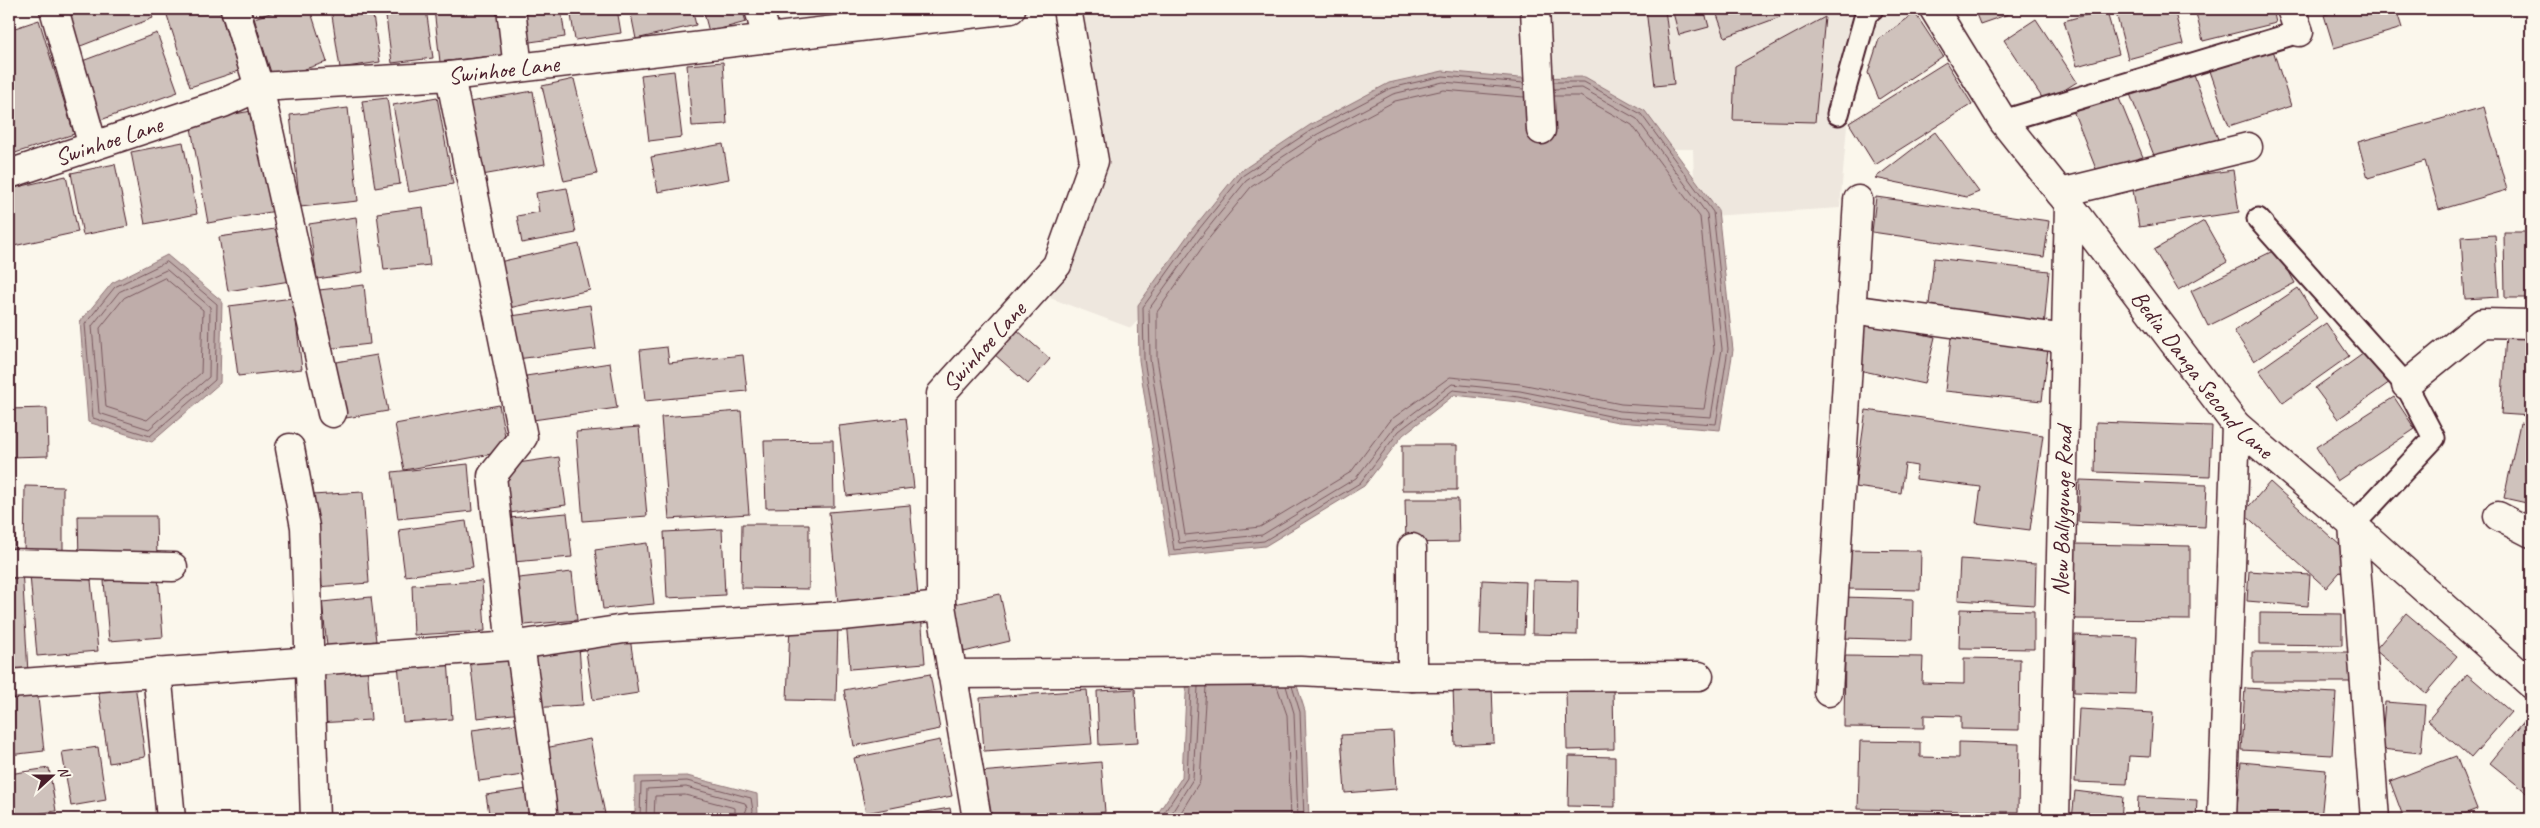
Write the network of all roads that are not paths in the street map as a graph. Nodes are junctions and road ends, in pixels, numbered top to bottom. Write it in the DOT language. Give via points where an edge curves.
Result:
graph roads {
  1 [pos="54,9"];
  2 [pos="235,9"];
  3 [pos="511,9"];
  4 [pos="759,9"];
  5 [pos="1011,9"];
  6 [pos="1067,9"];
  7 [pos="1535,9"];
  8 [pos="1872,9"];
  9 [pos="1934,9"];
  10 [pos="2295,20"];
  11 [pos="767,38"];
  12 [pos="518,68"];
  13 [pos="450,76"];
  14 [pos="259,87"];
  15 [pos="1838,114"];
  16 [pos="2003,121"];
  17 [pos="1540,130"];
  18 [pos="93,146"];
  19 [pos="2248,147"];
  20 [pos="9,174"];
  21 [pos="2064,199"];
  22 [pos="1858,200"];
  23 [pos="2258,219"];
  24 [pos="1851,309"];
  25 [pos="2531,324"];
  26 [pos="2066,339"];
  27 [pos="2406,385"];
  28 [pos="332,413"];
  29 [pos="2236,425"];
  30 [pos="290,448"];
  31 [pos="2498,516"];
  32 [pos="2353,525"];
  33 [pos="2531,533"];
  34 [pos="1412,548"];
  35 [pos="9,563"];
  36 [pos="173,567"];
  37 [pos="941,606"];
  38 [pos="516,645"];
  39 [pos="309,659"];
  40 [pos="157,672"];
  41 [pos="952,674"];
  42 [pos="1699,676"];
  43 [pos="1412,677"];
  44 [pos="9,684"];
  45 [pos="2531,684"];
  46 [pos="1828,692"];
  47 [pos="171,819"];
  48 [pos="315,819"];
  49 [pos="544,819"];
  50 [pos="977,819"];
  51 [pos="2054,819"];
  52 [pos="2222,819"];
  53 [pos="2375,819"];
  1 -- 18 [label="street"];
  2 -- 14 [label="street"];
  3 -- 12 [label="street"];
  4 -- 11 [label="street"];
  5 -- 11 [label="street, Swinhoe Lane"];
  6 -- 37 [label="street, Swinhoe Lane" via="1094,161 1057,265 941,394"];
  7 -- 17 [label="street"];
  8 -- 15 [label="lane" via="1866,14"];
  9 -- 16 [label="street, Bedia Danga Second Lane"];
  10 -- 16 [label="lane"];
  11 -- 12 [label="street, Swinhoe Lane"];
  12 -- 13 [label="street, Swinhoe Lane"];
  13 -- 14 [label="street, Swinhoe Lane"];
  13 -- 38 [label="street" via="524,437 492,476"];
  14 -- 18 [label="street, Swinhoe Lane" via="223,103"];
  14 -- 28 [label="street"];
  16 -- 21 [label="street, Bedia Danga Second Lane"];
  18 -- 20 [label="street, Swinhoe Lane"];
  19 -- 21 [label="street"];
  21 -- 26 [label="street, New Ballygunge Road"];
  21 -- 29 [label="street, Bedia Danga Second Lane"];
  22 -- 24 [label="street"];
  23 -- 27 [label="lane"];
  24 -- 26 [label="street"];
  24 -- 46 [label="street"];
  25 -- 27 [label="street" via="2482,323"];
  26 -- 51 [label="street, New Ballygunge Road"];
  27 -- 32 [label="lane" via="2434,438"];
  29 -- 32 [label="street, Bedia Danga Second Lane"];
  29 -- 52 [label="street"];
  30 -- 39 [label="street" via="306,527"];
  31 -- 33 [label="street"];
  32 -- 45 [label="street, Bedia Danga Second Lane"];
  32 -- 53 [label="street"];
  34 -- 43 [label="street"];
  35 -- 36 [label="street"];
  37 -- 38 [label="street" via="842,616 624,629"];
  37 -- 41 [label="street, Swinhoe Lane"];
  38 -- 39 [label="street"];
  38 -- 49 [label="street"];
  39 -- 40 [label="street"];
  39 -- 48 [label="street"];
  40 -- 44 [label="street"];
  40 -- 47 [label="street"];
  41 -- 43 [label="street" via="1300,671"];
  41 -- 50 [label="street, Swinhoe Lane"];
  42 -- 43 [label="street"];
}
